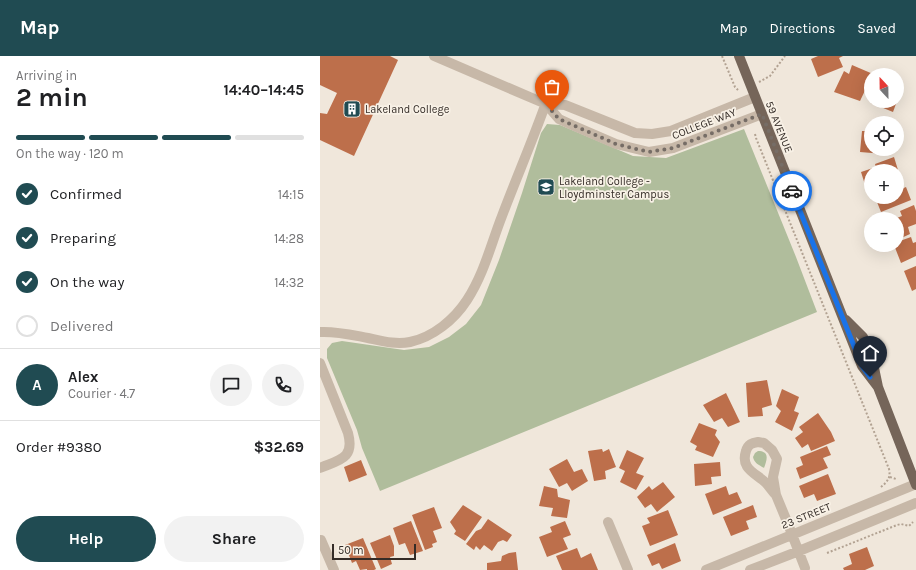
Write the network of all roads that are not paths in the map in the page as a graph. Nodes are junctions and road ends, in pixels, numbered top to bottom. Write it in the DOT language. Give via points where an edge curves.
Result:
graph roads {
  1 [pos="434,56"];
  2 [pos="739,56"];
  3 [pos="553,83"];
  4 [pos="754,97"];
  5 [pos="546,104"];
  6 [pos="762,114"];
  7 [pos="320,332"];
  8 [pos="320,363"];
  9 [pos="320,468"];
  10 [pos="916,485"];
  11 [pos="776,495"];
  12 [pos="916,503"];
  13 [pos="608,522"];
  14 [pos="792,535"];
  15 [pos="321,540"];
  16 [pos="799,551"];
  17 [pos="805,569"];
  18 [pos="334,570"];
  19 [pos="628,570"];
  20 [pos="706,570"];
  21 [pos="750,570"];
  1 -- 5 [label="street, COLLEGE WAY"];
  2 -- 4 [label="main road, 59 AVENUE"];
  3 -- 5 [label="street"];
  4 -- 5 [label="street, COLLEGE WAY" via="671,131 652,134 635,132 565,105"];
  4 -- 6 [label="main road, 59 AVENUE"];
  5 -- 6 [label="street, COLLEGE WAY" via="559,119 616,144 649,152 673,148"];
  5 -- 7 [label="street" via="481,273 458,312 435,332 422,339 408,342 392,343"];
  6 -- 10 [label="main road, 59 AVENUE" via="843,317 863,337 869,350 878,387"];
  8 -- 9 [label="street" via="350,443 344,458"];
  10 -- 14 [label="street, 23 STREET"];
  11 -- 11 [label="street" via="773,477 777,459 764,443 751,443 747,448 745,462 752,473 766,483"];
  11 -- 14 [label="street"];
  12 -- 16 [label="street"];
  13 -- 19 [label="street"];
  14 -- 16 [label="street"];
  14 -- 20 [label="street, 23 STREET"];
  15 -- 18 [label="street"];
  16 -- 17 [label="street"];
  16 -- 21 [label="street"];
}
